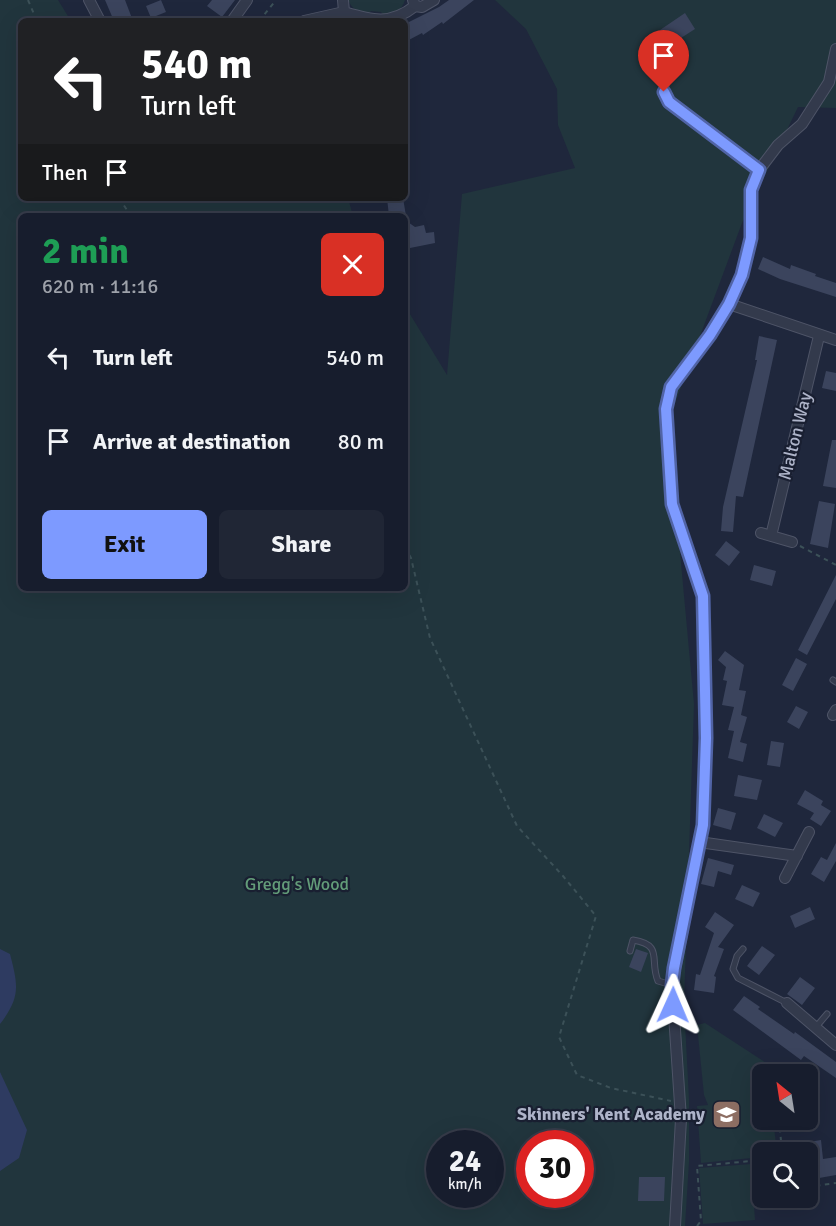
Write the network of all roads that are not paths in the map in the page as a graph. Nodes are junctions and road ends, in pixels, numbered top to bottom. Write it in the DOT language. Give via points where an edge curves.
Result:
graph roads {
  1 [pos="89,0"];
  2 [pos="247,0"];
  3 [pos="343,0"];
  4 [pos="435,0"];
  5 [pos="414,3"];
  6 [pos="344,12"];
  7 [pos="98,18"];
  8 [pos="234,18"];
  9 [pos="317,18"];
  10 [pos="365,18"];
  11 [pos="393,18"];
  12 [pos="836,49"];
  13 [pos="681,56"];
  14 [pos="759,170"];
  15 [pos="729,304"];
  16 [pos="819,336"];
  17 [pos="836,340"];
  18 [pos="792,542"];
  19 [pos="809,832"];
  20 [pos="699,842"];
  21 [pos="797,856"];
  22 [pos="785,878"];
  23 [pos="743,950"];
  24 [pos="630,951"];
  25 [pos="672,985"];
  26 [pos="787,1003"];
  27 [pos="827,1014"];
  28 [pos="816,1027"];
  29 [pos="836,1045"];
  30 [pos="675,1226"];
  1 -- 7 [label="street"];
  2 -- 8 [label="street"];
  3 -- 6 [label="street"];
  4 -- 5 [label="street" via="422,7"];
  5 -- 11 [label="street" via="404,14"];
  6 -- 9 [label="street"];
  6 -- 10 [label="street"];
  12 -- 14 [label="street" via="829,82 802,124 778,145"];
  13 -- 14 [label="lane" via="666,85 666,99"];
  14 -- 15 [label="street" via="751,190 751,238 742,275"];
  15 -- 16 [label="street"];
  15 -- 20 [label="street" via="671,387 666,409 672,504 703,596 706,738"];
  16 -- 17 [label="street"];
  16 -- 18 [label="street, Malton Way" via="766,535"];
  19 -- 21 [label="street"];
  20 -- 21 [label="street"];
  20 -- 25 [label="street"];
  21 -- 22 [label="street"];
  23 -- 26 [label="lane" via="736,956 733,969 738,978"];
  24 -- 25 [label="lane" via="633,940 652,947 658,981"];
  25 -- 30 [label="street" via="681,1119"];
  26 -- 28 [label="street"];
  27 -- 28 [label="lane"];
  28 -- 29 [label="street"];
}
